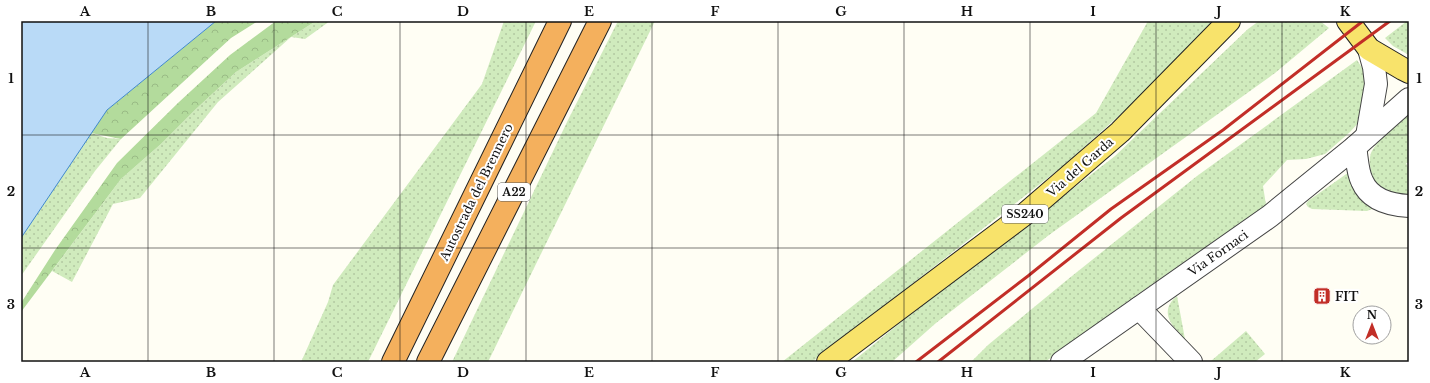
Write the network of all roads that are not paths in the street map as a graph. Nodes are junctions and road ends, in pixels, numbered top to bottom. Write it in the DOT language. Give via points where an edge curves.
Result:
graph roads {
  1 [pos="560,21"];
  2 [pos="600,21"];
  3 [pos="1229,21"];
  4 [pos="1240,21"];
  5 [pos="1347,22"];
  6 [pos="1205,44"];
  7 [pos="1369,49"];
  8 [pos="1409,72"];
  9 [pos="1409,99"];
  10 [pos="1361,141"];
  11 [pos="1409,206"];
  12 [pos="1139,308"];
  13 [pos="393,362"];
  14 [pos="428,362"];
  15 [pos="828,362"];
  16 [pos="1062,362"];
  17 [pos="1191,362"];
  1 -- 13 [label="highway, Autostrada del Brennero / A22"];
  2 -- 14 [label="highway, A22"];
  3 -- 6 [label="main road, Via del Garda"];
  4 -- 6 [label="main road, Via del Garda"];
  5 -- 7 [label="main road"];
  6 -- 15 [label="main road, Via del Garda / SS240" via="1120,132 1025,214"];
  7 -- 8 [label="main road"];
  7 -- 10 [label="street" via="1376,84"];
  9 -- 10 [label="street, Via Fornaci"];
  10 -- 11 [label="street" via="1361,179 1365,187 1386,203"];
  10 -- 12 [label="street, Via Fornaci" via="1270,216"];
  12 -- 16 [label="street, Via Fornaci"];
  12 -- 17 [label="street"];
}
